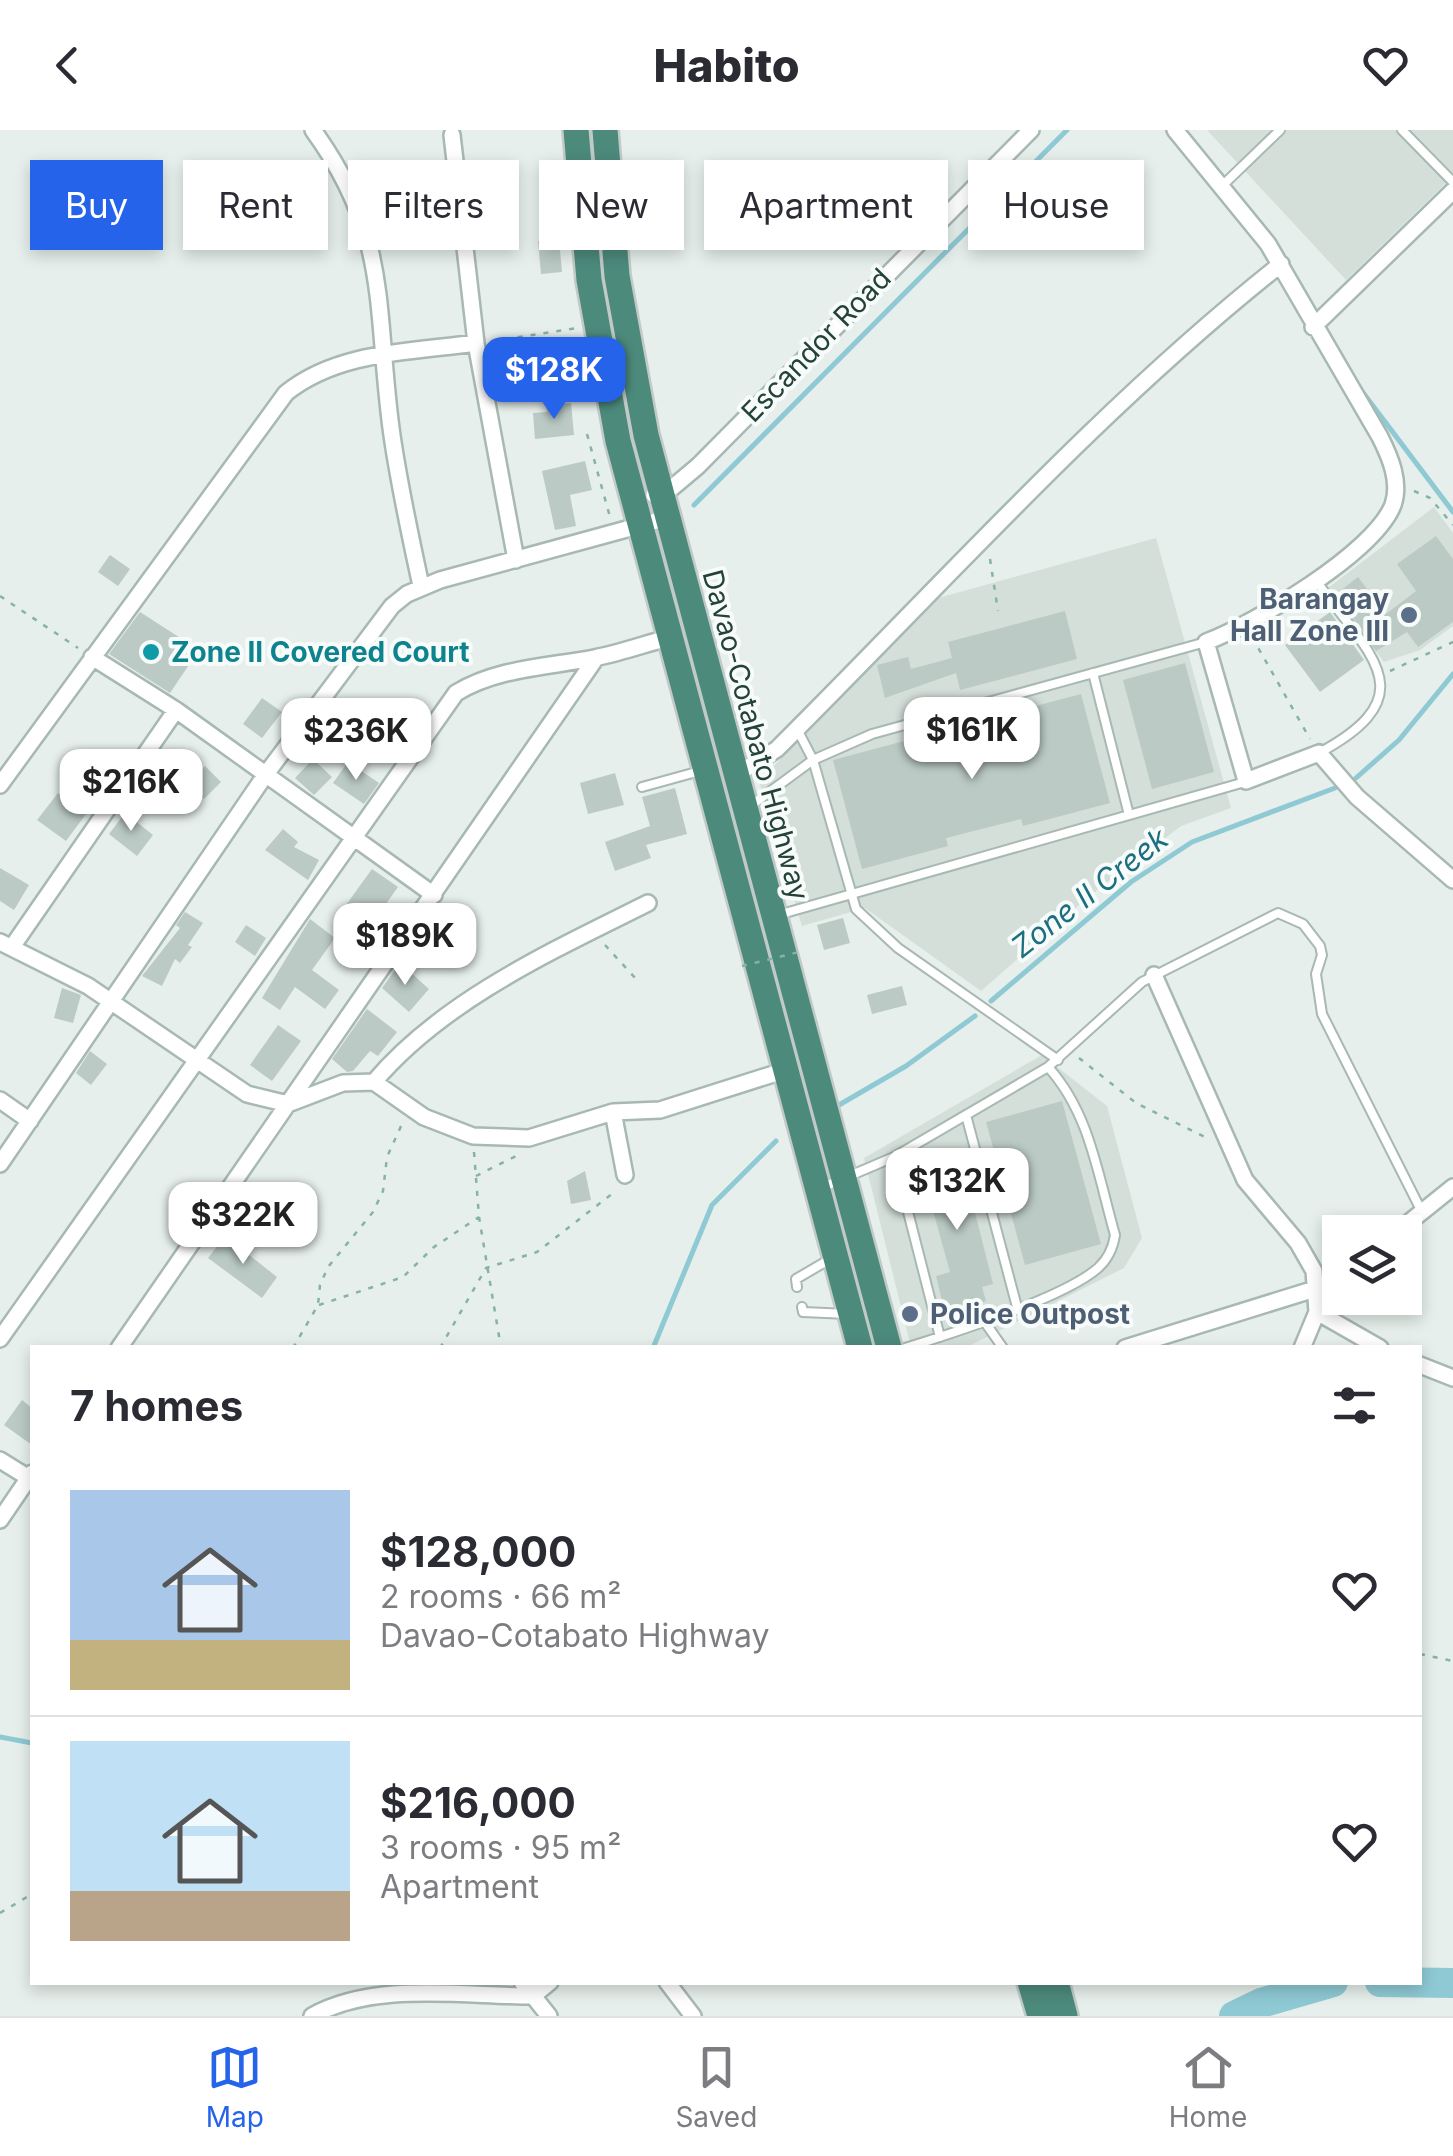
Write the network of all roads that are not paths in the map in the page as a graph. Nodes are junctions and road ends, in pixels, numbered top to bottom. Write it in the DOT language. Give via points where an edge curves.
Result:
graph roads {
  1 [pos="313,130"];
  2 [pos="576,130"];
  3 [pos="605,130"];
  4 [pos="1030,130"];
  5 [pos="1175,130"];
  6 [pos="1280,130"];
  7 [pos="1402,130"];
  8 [pos="452,135"];
  9 [pos="1453,182"];
  10 [pos="1223,186"];
  11 [pos="1453,191"];
  12 [pos="1281,264"];
  13 [pos="1314,327"];
  14 [pos="476,343"];
  15 [pos="384,356"];
  16 [pos="664,506"];
  17 [pos="637,513"];
  18 [pos="516,560"];
  19 [pos="1315,579"];
  20 [pos="421,586"];
  21 [pos="671,637"];
  22 [pos="1206,642"];
  23 [pos="92,657"];
  24 [pos="596,658"];
  25 [pos="1093,673"];
  26 [pos="176,710"];
  27 [pos="797,729"];
  28 [pos="1319,753"];
  29 [pos="813,760"];
  30 [pos="704,770"];
  31 [pos="266,774"];
  32 [pos="736,775"];
  33 [pos="1246,782"];
  34 [pos="0,784"];
  35 [pos="642,788"];
  36 [pos="745,811"];
  37 [pos="1129,815"];
  38 [pos="718,818"];
  39 [pos="354,838"];
  40 [pos="1453,880"];
  41 [pos="849,894"];
  42 [pos="434,896"];
  43 [pos="648,902"];
  44 [pos="774,916"];
  45 [pos="746,924"];
  46 [pos="6,945"];
  47 [pos="1154,975"];
  48 [pos="113,1002"];
  49 [pos="1058,1060"];
  50 [pos="198,1063"];
  51 [pos="1048,1067"];
  52 [pos="786,1070"];
  53 [pos="374,1082"];
  54 [pos="0,1100"];
  55 [pos="288,1104"];
  56 [pos="613,1112"];
  57 [pos="966,1115"];
  58 [pos="30,1121"];
  59 [pos="894,1157"];
  60 [pos="0,1164"];
  61 [pos="625,1175"];
  62 [pos="845,1181"];
  63 [pos="1453,1187"];
  64 [pos="818,1188"];
  65 [pos="1422,1212"];
  66 [pos="1418,1215"];
  67 [pos="836,1256"];
  68 [pos="1322,1286"];
  69 [pos="798,1287"];
  70 [pos="1318,1288"];
  71 [pos="802,1307"];
  72 [pos="1017,1307"];
  73 [pos="1317,1312"];
  74 [pos="851,1314"];
  75 [pos="984,1321"];
  76 [pos="940,1337"];
  77 [pos="0,1339"];
  78 [pos="121,1345"];
  79 [pos="859,1345"];
  80 [pos="888,1345"];
  81 [pos="915,1345"];
  82 [pos="1001,1345"];
  83 [pos="1133,1345"];
  84 [pos="1303,1345"];
  85 [pos="1375,1345"];
  86 [pos="1422,1366"];
  87 [pos="1453,1378"];
  88 [pos="0,1460"];
  89 [pos="30,1475"];
  90 [pos="30,1477"];
  91 [pos="0,1520"];
  92 [pos="524,1985"];
  93 [pos="546,1985"];
  94 [pos="669,1985"];
  95 [pos="1031,1985"];
  96 [pos="1057,1985"];
  97 [pos="533,1996"];
  98 [pos="312,2016"];
  99 [pos="549,2016"];
  100 [pos="694,2016"];
  101 [pos="1040,2016"];
  102 [pos="1065,2016"];
  1 -- 15 [label="street" via="366,224"];
  2 -- 17 [label="highway, Davao-Cotabato Highway" via="596,326"];
  3 -- 16 [label="highway, Davao-Cotabato Highway" via="624,321"];
  4 -- 16 [label="street, Escandor Road"];
  5 -- 10 [label="street"];
  6 -- 10 [label="lane"];
  7 -- 9 [label="lane"];
  8 -- 14 [label="street"];
  10 -- 12 [label="street"];
  11 -- 13 [label="street"];
  12 -- 13 [label="street"];
  12 -- 27 [label="street" via="1173,354"];
  13 -- 19 [label="street" via="1388,454 1396,488 1373,533"];
  14 -- 15 [label="street"];
  14 -- 18 [label="street"];
  15 -- 20 [label="street" via="400,487"];
  15 -- 23 [label="street" via="325,367 286,394"];
  16 -- 17 [label="street, Escandor Road"];
  16 -- 17 [label="street"];
  16 -- 32 [label="highway, Davao-Cotabato Highway"];
  17 -- 18 [label="street" via="614,533"];
  17 -- 21 [label="highway, Davao-Cotabato Highway"];
  18 -- 20 [label="street"];
  19 -- 22 [label="street" via="1246,625"];
  19 -- 28 [label="lane" via="1379,674 1380,704 1350,736"];
  20 -- 31 [label="street" via="379,622"];
  21 -- 24 [label="street"];
  21 -- 30 [label="highway, Davao-Cotabato Highway"];
  22 -- 25 [label="lane"];
  22 -- 33 [label="street"];
  23 -- 26 [label="street"];
  23 -- 34 [label="street"];
  24 -- 39 [label="street" via="516,671 456,693"];
  24 -- 42 [label="street"];
  25 -- 29 [label="lane" via="872,734"];
  25 -- 37 [label="lane"];
  26 -- 31 [label="street"];
  26 -- 46 [label="street"];
  27 -- 29 [label="lane"];
  27 -- 32 [label="street"];
  28 -- 33 [label="street"];
  28 -- 40 [label="street" via="1383,822"];
  29 -- 36 [label="lane"];
  29 -- 41 [label="lane"];
  30 -- 35 [label="lane"];
  30 -- 38 [label="highway, Davao-Cotabato Highway"];
  31 -- 39 [label="street"];
  31 -- 48 [label="street"];
  32 -- 36 [label="highway, Davao-Cotabato Highway"];
  33 -- 37 [label="lane"];
  36 -- 38 [label="highway"];
  36 -- 44 [label="highway, Davao-Cotabato Highway"];
  37 -- 41 [label="lane"];
  38 -- 45 [label="highway, Davao-Cotabato Highway"];
  39 -- 42 [label="street"];
  39 -- 50 [label="street"];
  41 -- 44 [label="lane"];
  41 -- 49 [label="lane" via="883,936"];
  42 -- 55 [label="street"];
  43 -- 53 [label="street" via="445,1020"];
  44 -- 45 [label="highway"];
  44 -- 62 [label="highway, Davao-Cotabato Highway"];
  45 -- 52 [label="highway, Davao-Cotabato Highway"];
  46 -- 48 [label="street"];
  47 -- 49 [label="lane"];
  47 -- 65 [label="lane" via="1263,918 1278,913 1303,924 1322,954 1316,974 1322,1014"];
  47 -- 70 [label="street" via="1228,1147 1258,1200 1308,1256"];
  48 -- 50 [label="street"];
  48 -- 58 [label="street"];
  49 -- 51 [label="lane"];
  50 -- 55 [label="street" via="247,1094"];
  50 -- 77 [label="street"];
  51 -- 57 [label="lane"];
  51 -- 72 [label="lane" via="1082,1116 1113,1247 1085,1278"];
  52 -- 56 [label="street" via="660,1110"];
  52 -- 64 [label="highway, Davao-Cotabato Highway"];
  53 -- 55 [label="street" via="343,1083"];
  53 -- 56 [label="street" via="410,1108 473,1136 529,1138"];
  54 -- 58 [label="street"];
  55 -- 78 [label="street"];
  56 -- 61 [label="street"];
  57 -- 59 [label="lane"];
  57 -- 72 [label="lane"];
  58 -- 60 [label="street"];
  59 -- 62 [label="lane"];
  59 -- 76 [label="lane"];
  62 -- 64 [label="lane"];
  62 -- 80 [label="highway, Davao-Cotabato Highway"];
  63 -- 65 [label="street"];
  64 -- 67 [label="highway, Davao-Cotabato Highway"];
  65 -- 66 [label="street"];
  67 -- 69 [label="lane" via="796,1279"];
  67 -- 74 [label="highway, Davao-Cotabato Highway"];
  68 -- 70 [label="street"];
  70 -- 73 [label="street"];
  70 -- 83 [label="street"];
  71 -- 74 [label="lane"];
  72 -- 75 [label="lane"];
  73 -- 84 [label="street"];
  73 -- 85 [label="street"];
  74 -- 79 [label="highway, Davao-Cotabato Highway"];
  75 -- 76 [label="lane"];
  75 -- 82 [label="lane"];
  76 -- 81 [label="lane"];
  86 -- 87 [label="street"];
  88 -- 89 [label="street"];
  90 -- 91 [label="street"];
  92 -- 97 [label="street"];
  93 -- 97 [label="street"];
  94 -- 100 [label="street"];
  95 -- 101 [label="highway"];
  96 -- 102 [label="highway"];
  97 -- 98 [label="street" via="364,1996"];
  97 -- 99 [label="street"];
}
